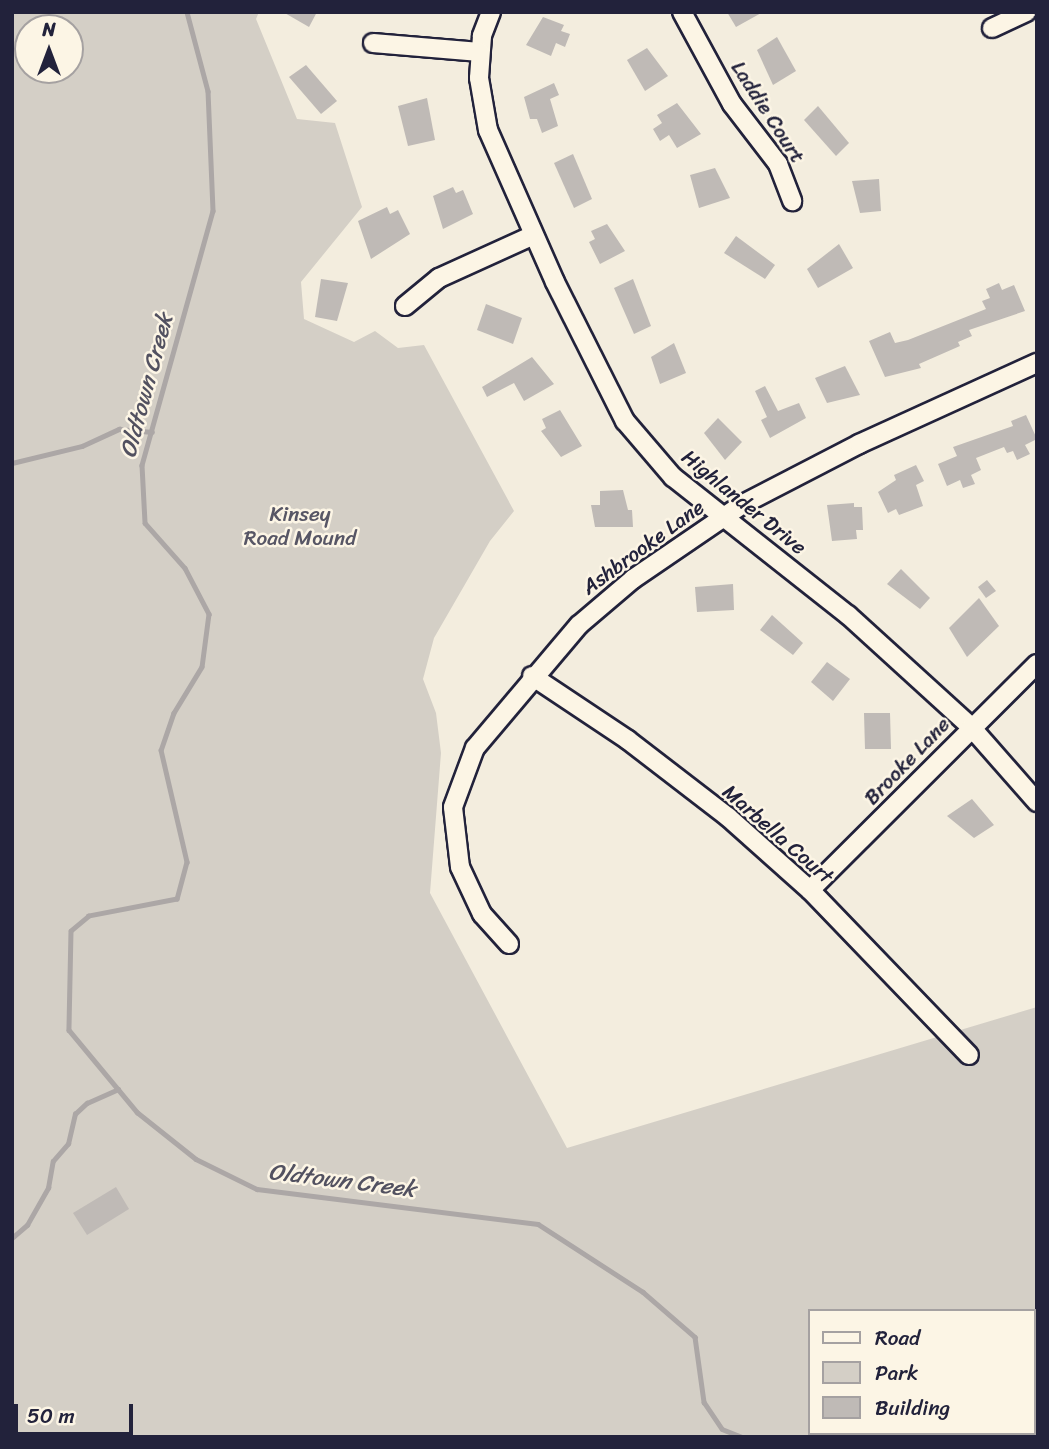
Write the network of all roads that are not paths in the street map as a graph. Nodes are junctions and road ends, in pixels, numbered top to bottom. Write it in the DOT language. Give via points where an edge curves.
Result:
graph roads {
  1 [pos="491,12"];
  2 [pos="682,12"];
  3 [pos="1026,12"];
  4 [pos="992,28"];
  5 [pos="373,43"];
  6 [pos="480,52"];
  7 [pos="792,201"];
  8 [pos="534,235"];
  9 [pos="405,306"];
  10 [pos="1037,363"];
  11 [pos="722,517"];
  12 [pos="1037,664"];
  13 [pos="532,677"];
  14 [pos="971,727"];
  15 [pos="1037,802"];
  16 [pos="810,890"];
  17 [pos="509,944"];
  18 [pos="969,1055"];
  1 -- 6 [label="street, Highlander Drive"];
  2 -- 7 [label="street, Laddie Court" via="732,104 778,163"];
  3 -- 4 [label="street"];
  5 -- 6 [label="street"];
  6 -- 8 [label="street, Highlander Drive" via="479,78 488,130"];
  8 -- 9 [label="street" via="439,278"];
  8 -- 11 [label="street, Highlander Drive" via="625,421 673,477"];
  10 -- 11 [label="street, Ashbrooke Lane" via="794,476"];
  11 -- 13 [label="street, Ashbrooke Lane" via="610,595"];
  11 -- 14 [label="street, Highlander Drive" via="848,615"];
  12 -- 14 [label="street, Brooke Lane"];
  13 -- 16 [label="street, Marbella Court" via="628,740 727,817"];
  13 -- 17 [label="street, Ashbrooke Lane" via="475,748 453,807 460,867 482,914"];
  14 -- 15 [label="street, Highlander Drive"];
  14 -- 16 [label="street, Brooke Lane"];
  16 -- 18 [label="street, Marbella Court"];
}
